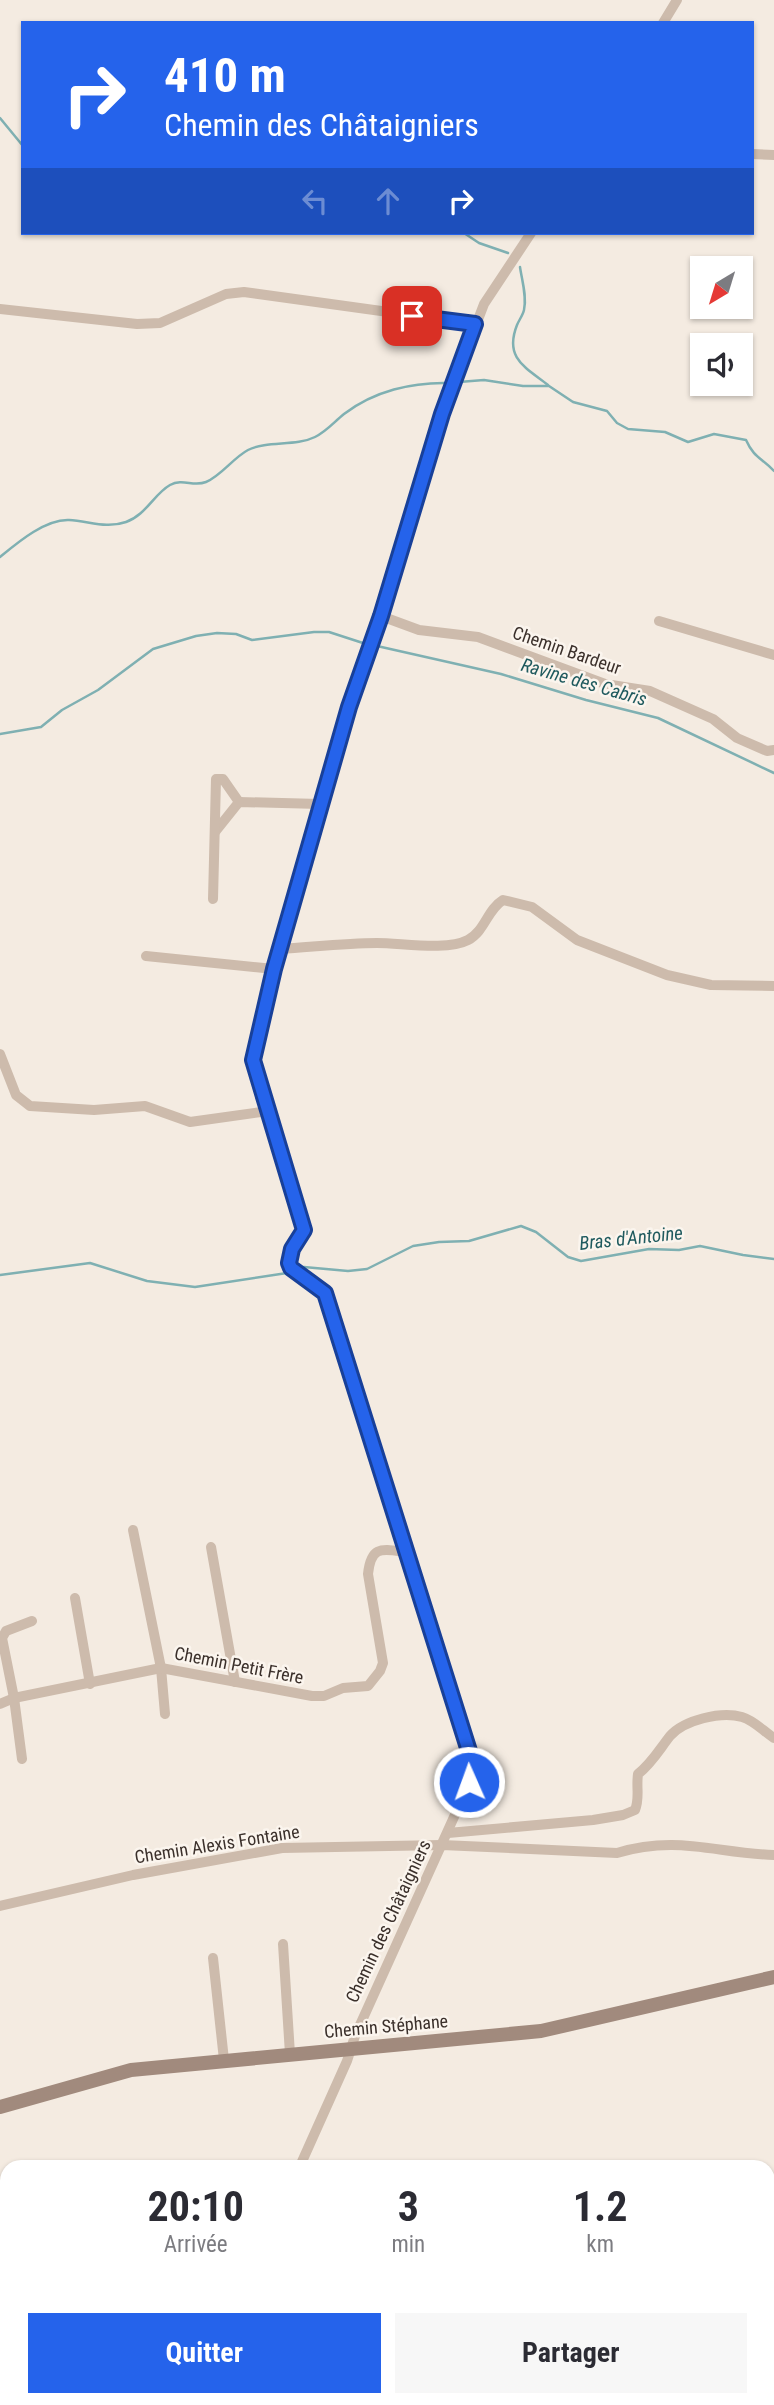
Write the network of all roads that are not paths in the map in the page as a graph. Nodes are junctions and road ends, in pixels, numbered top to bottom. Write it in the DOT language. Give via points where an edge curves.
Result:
graph roads {
  1 [pos="677,0"];
  2 [pos="664,21"];
  3 [pos="754,154"];
  4 [pos="774,155"];
  5 [pos="530,235"];
  6 [pos="0,309"];
  7 [pos="475,324"];
  8 [pos="381,616"];
  9 [pos="659,621"];
  10 [pos="774,655"];
  11 [pos="774,750"];
  12 [pos="239,802"];
  13 [pos="320,804"];
  14 [pos="215,833"];
  15 [pos="214,899"];
  16 [pos="281,949"];
  17 [pos="146,956"];
  18 [pos="274,969"];
  19 [pos="774,986"];
  20 [pos="0,1054"];
  21 [pos="268,1111"];
  22 [pos="133,1530"];
  23 [pos="211,1547"];
  24 [pos="406,1552"];
  25 [pos="75,1598"];
  26 [pos="32,1621"];
  27 [pos="2,1639"];
  28 [pos="161,1668"];
  29 [pos="235,1682"];
  30 [pos="90,1684"];
  31 [pos="14,1699"];
  32 [pos="0,1704"];
  33 [pos="165,1714"];
  34 [pos="774,1738"];
  35 [pos="22,1759"];
  36 [pos="448,1833"];
  37 [pos="442,1845"];
  38 [pos="774,1855"];
  39 [pos="0,1906"];
  40 [pos="283,1944"];
  41 [pos="213,1958"];
  42 [pos="774,1977"];
  43 [pos="352,2047"];
  44 [pos="290,2054"];
  45 [pos="224,2060"];
  46 [pos="0,2107"];
  47 [pos="303,2160"];
  1 -- 2 [label="street"];
  3 -- 4 [label="street"];
  5 -- 7 [label="street, Chemin des Châtaigniers"];
  6 -- 7 [label="street" via="160,323 226,293 244,292"];
  7 -- 8 [label="street, Chemin des Châtaigniers" via="422,474"];
  8 -- 11 [label="street, Chemin Bardeur" via="419,630 478,637 605,684 650,691 713,719 737,738"];
  8 -- 13 [label="street, Chemin des Châtaigniers"];
  9 -- 10 [label="street"];
  12 -- 13 [label="street"];
  12 -- 14 [label="street"];
  12 -- 14 [label="street" via="223,779 216,779"];
  13 -- 16 [label="street, Chemin des Châtaigniers"];
  14 -- 15 [label="street"];
  16 -- 18 [label="street, Chemin des Châtaigniers"];
  16 -- 19 [label="street" via="468,940 503,901 533,907 577,940 667,975 712,985"];
  17 -- 18 [label="street"];
  18 -- 21 [label="street, Chemin des Châtaigniers" via="253,1060"];
  20 -- 21 [label="street" via="16,1095 30,1106 94,1110 145,1106 190,1122"];
  21 -- 24 [label="street, Chemin des Châtaigniers" via="304,1230 289,1263 325,1293"];
  22 -- 28 [label="street"];
  23 -- 29 [label="street"];
  24 -- 29 [label="street, Chemin Petit Frère" via="382,1549 369,1563 383,1663 368,1686 312,1696"];
  24 -- 36 [label="street, Chemin des Châtaigniers" via="472,1767"];
  25 -- 30 [label="street"];
  26 -- 27 [label="street" via="6,1631"];
  27 -- 31 [label="street"];
  28 -- 29 [label="street, Chemin Petit Frère"];
  28 -- 30 [label="street, Chemin Petit Frère"];
  28 -- 33 [label="street"];
  30 -- 31 [label="street, Chemin Petit Frère"];
  31 -- 32 [label="street, Chemin Petit Frère"];
  31 -- 35 [label="street"];
  34 -- 36 [label="street" via="739,1716 684,1724 638,1774 635,1810 593,1819"];
  36 -- 37 [label="street, Chemin des Châtaigniers"];
  37 -- 38 [label="street, Chemin Alexis Fontaine" via="618,1853 666,1843"];
  37 -- 39 [label="street, Chemin Alexis Fontaine" via="282,1848 133,1875"];
  37 -- 43 [label="street, Chemin des Châtaigniers"];
  40 -- 44 [label="street"];
  41 -- 45 [label="street"];
  42 -- 43 [label="main road, Chemin Stéphane" via="541,2031"];
  43 -- 44 [label="main road, Chemin Stéphane"];
  43 -- 47 [label="street, Chemin des Châtaigniers"];
  44 -- 45 [label="main road, Chemin Stéphane"];
  45 -- 46 [label="main road, Chemin Stéphane" via="131,2070"];
}
